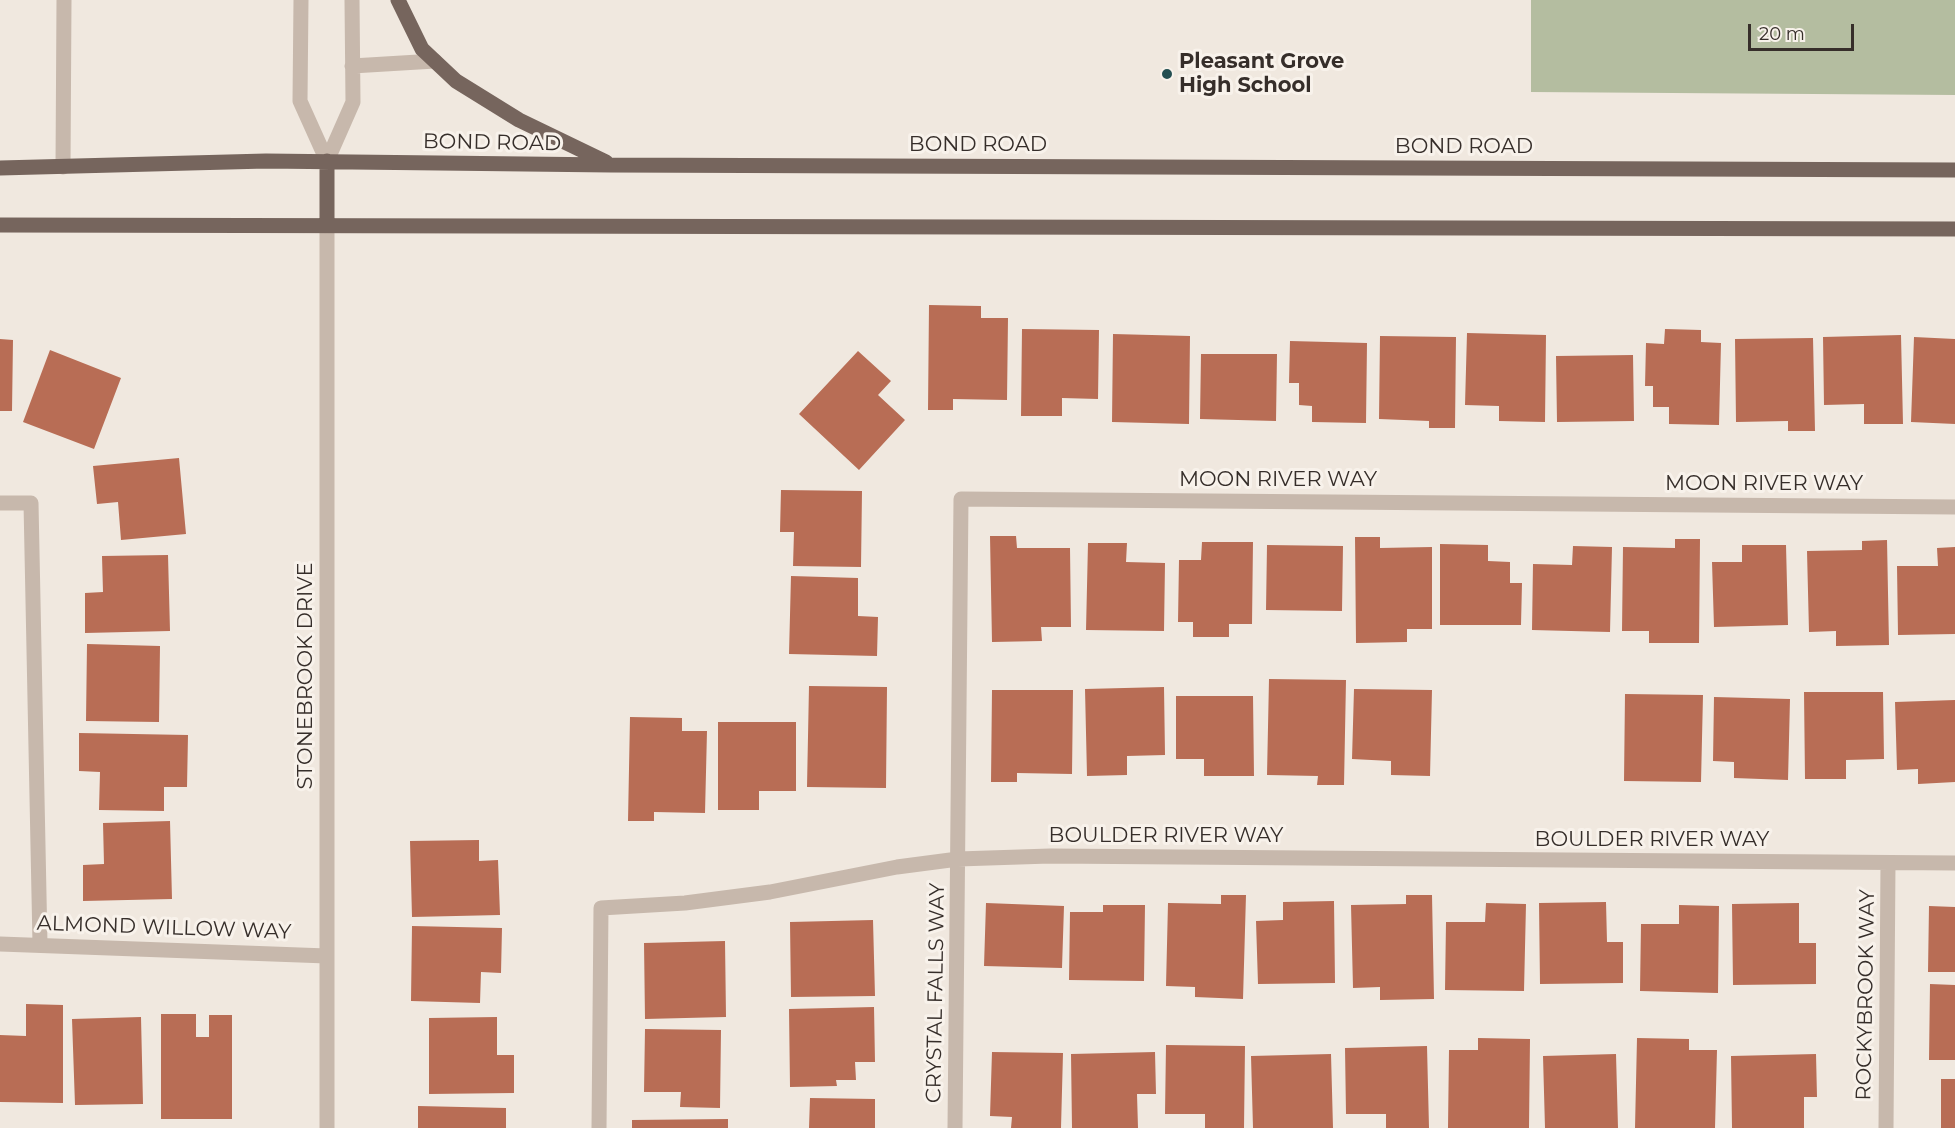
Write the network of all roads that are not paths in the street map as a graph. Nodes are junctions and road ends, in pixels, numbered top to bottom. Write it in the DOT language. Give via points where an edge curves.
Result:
graph roads {
  1 [pos="64,0"];
  2 [pos="301,0"];
  3 [pos="352,0"];
  4 [pos="398,0"];
  5 [pos="435,61"];
  6 [pos="352,66"];
  7 [pos="327,161"];
  8 [pos="611,165"];
  9 [pos="63,167"];
  10 [pos="0,168"];
  11 [pos="1955,170"];
  12 [pos="327,224"];
  13 [pos="0,225"];
  14 [pos="1955,229"];
  15 [pos="0,503"];
  16 [pos="1955,507"];
  17 [pos="958,859"];
  18 [pos="1888,863"];
  19 [pos="1955,863"];
  20 [pos="0,944"];
  21 [pos="40,944"];
  22 [pos="327,956"];
  23 [pos="327,1128"];
  24 [pos="599,1128"];
  25 [pos="955,1128"];
  26 [pos="1886,1128"];
  1 -- 9 [label="street"];
  2 -- 7 [label="street" via="300,101"];
  3 -- 6 [label="street"];
  4 -- 5 [label="main road" via="422,49"];
  5 -- 6 [label="street"];
  5 -- 8 [label="main road" via="456,81 519,120"];
  6 -- 7 [label="street" via="353,102"];
  7 -- 8 [label="main road, BOND ROAD"];
  7 -- 9 [label="main road, BOND ROAD"];
  7 -- 12 [label="main road"];
  8 -- 11 [label="main road, BOND ROAD"];
  9 -- 10 [label="main road, BOND ROAD"];
  12 -- 13 [label="main road"];
  12 -- 14 [label="main road"];
  12 -- 22 [label="street, STONEBROOK DRIVE"];
  15 -- 21 [label="street" via="31,503"];
  16 -- 17 [label="street, MOON RIVER WAY" via="961,498"];
  17 -- 18 [label="street, BOULDER RIVER WAY" via="1050,856"];
  17 -- 24 [label="street, BOULDER RIVER WAY" via="770,892 601,908"];
  17 -- 25 [label="street, CRYSTAL FALLS WAY"];
  18 -- 19 [label="street, BOULDER RIVER WAY"];
  18 -- 26 [label="street, ROCKYBROOK WAY"];
  20 -- 21 [label="street, ALMOND WILLOW WAY"];
  21 -- 22 [label="street, ALMOND WILLOW WAY"];
  22 -- 23 [label="street, STONEBROOK DRIVE"];
}
